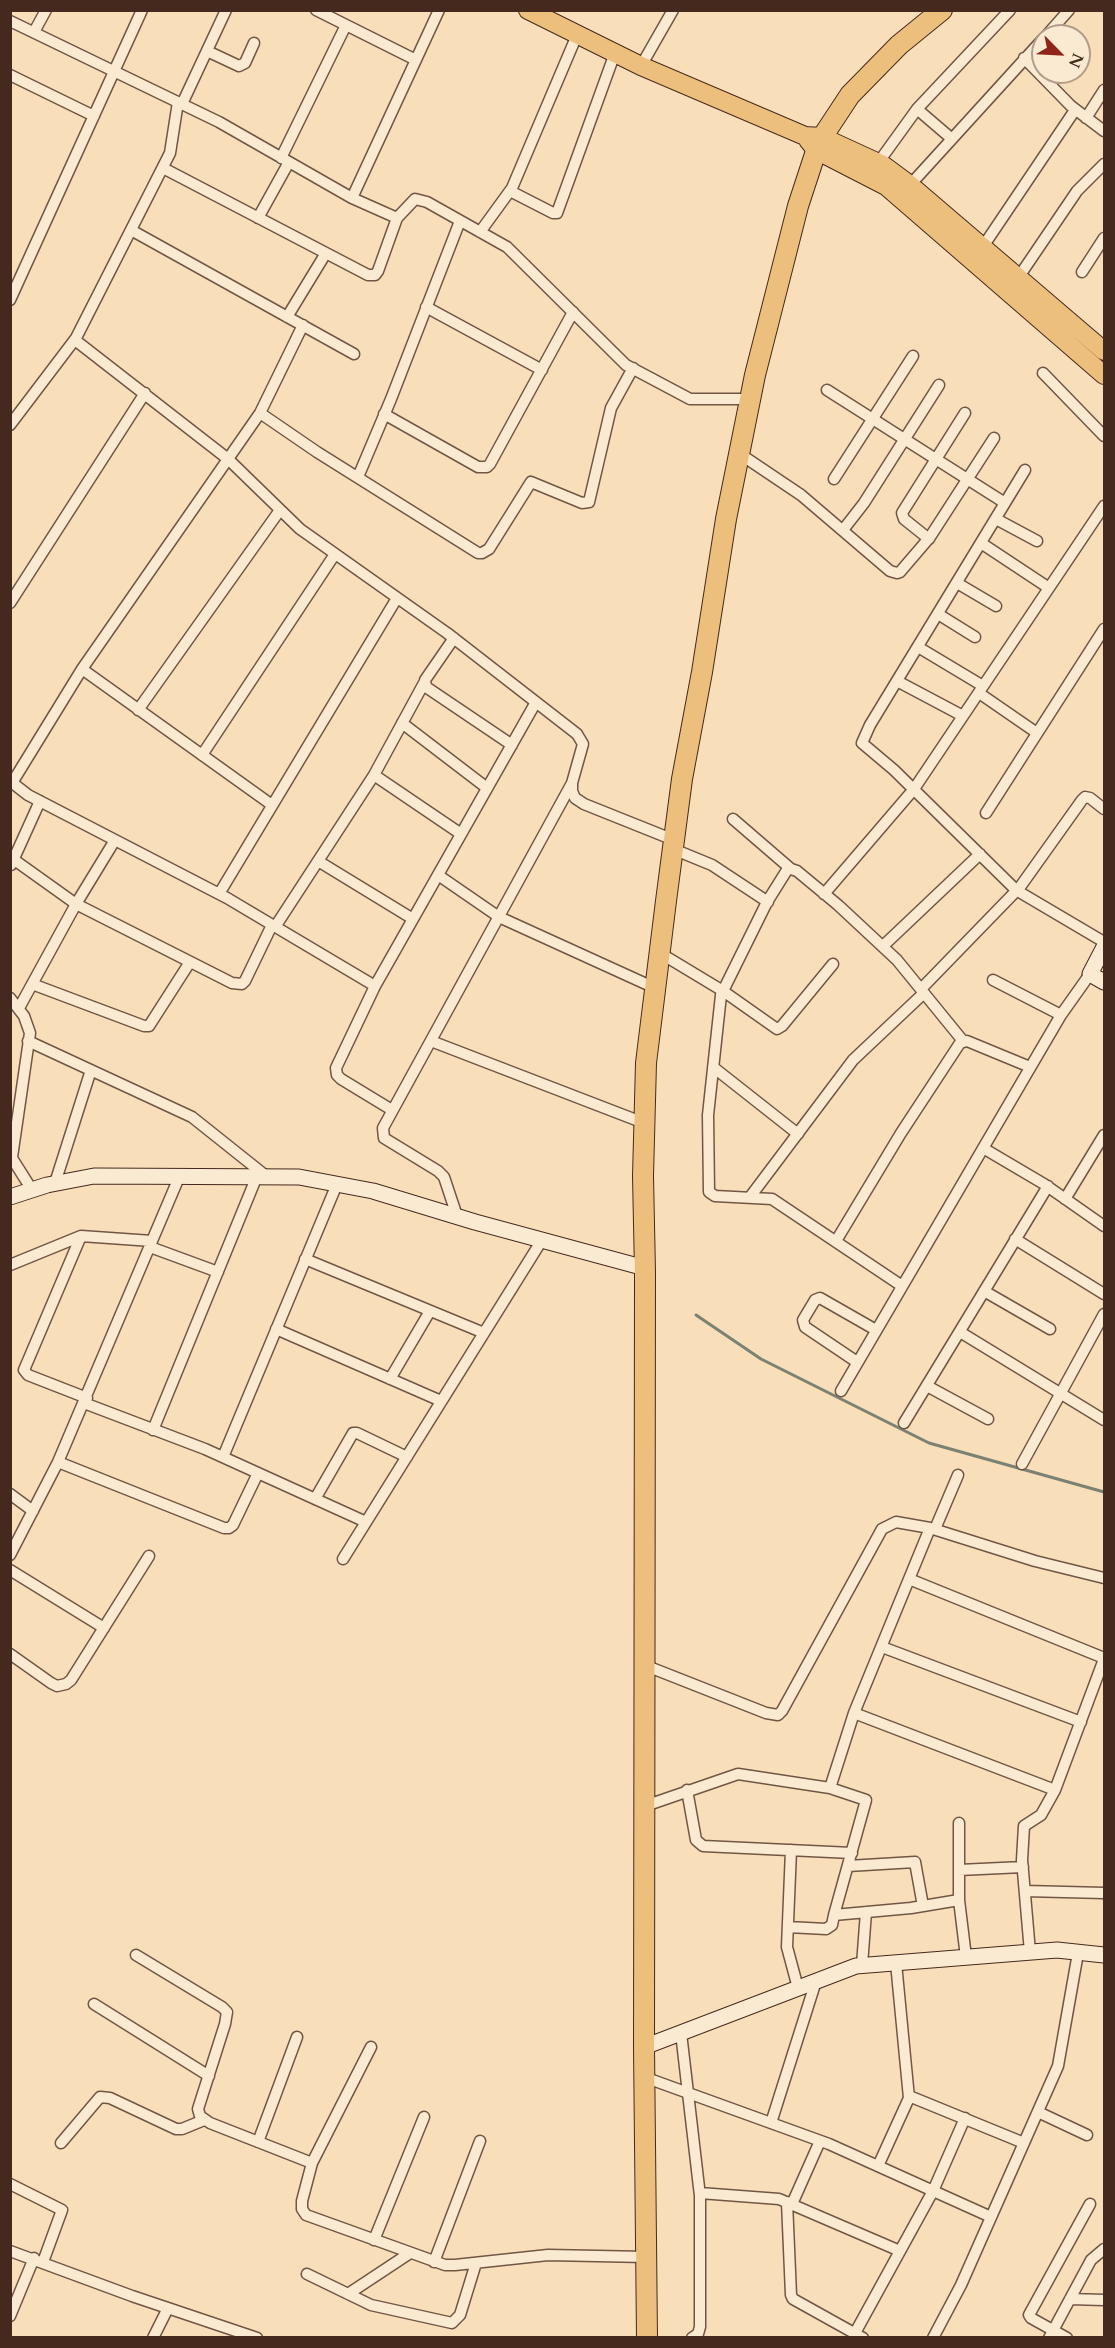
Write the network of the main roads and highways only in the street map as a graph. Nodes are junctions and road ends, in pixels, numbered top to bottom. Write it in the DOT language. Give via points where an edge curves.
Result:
graph roads {
  1 [pos="528,10"];
  2 [pos="942,10"];
  3 [pos="814,141"];
  4 [pos="945,226"];
  5 [pos="1013,284"];
  6 [pos="1104,351"];
  7 [pos="1104,375"];
  8 [pos="647,2337"];
  1 -- 3 [label="main road" via="641,66"];
  2 -- 3 [label="highway" via="874,70"];
  3 -- 4 [label="main road"];
  3 -- 4 [label="main road" via="878,163 910,185"];
  3 -- 8 [label="highway" via="726,519 682,779 646,1063"];
  4 -- 5 [label="main road"];
  5 -- 6 [label="main road"];
  5 -- 7 [label="main road"];
}
